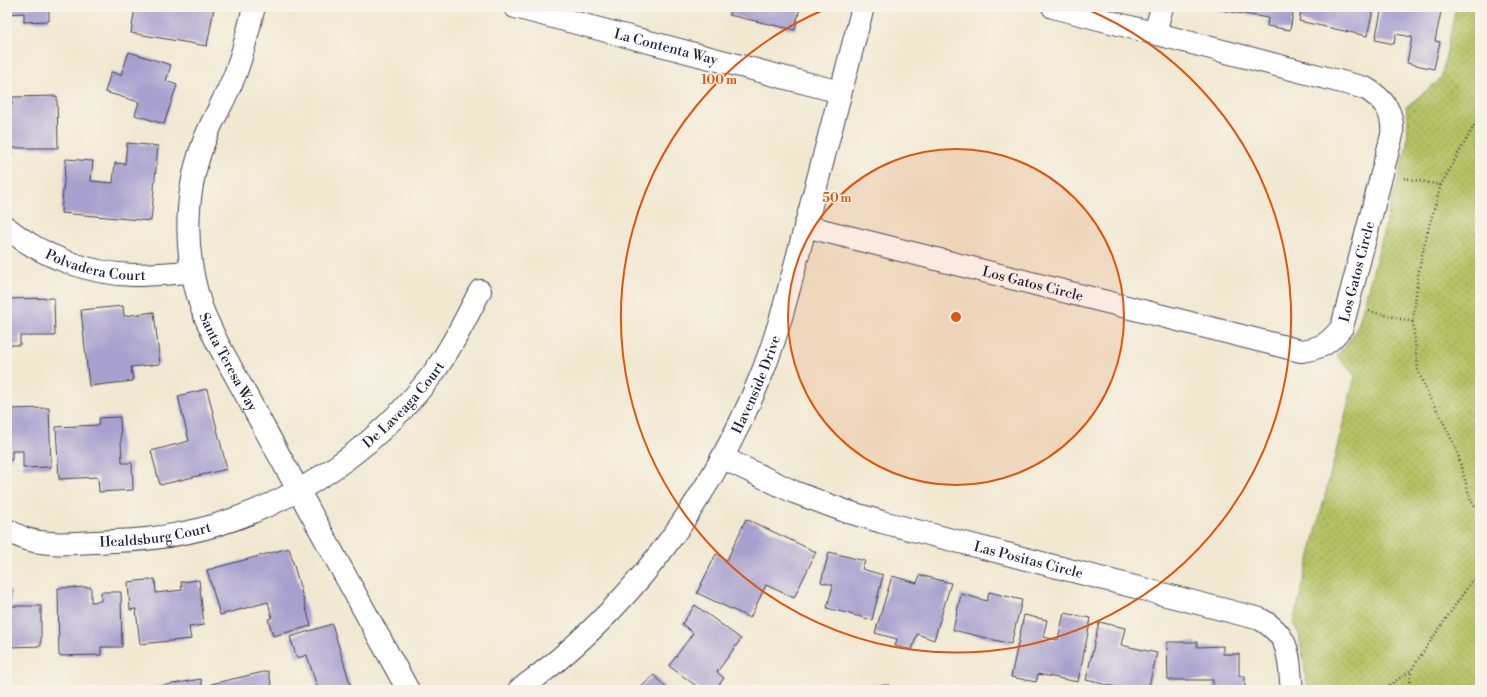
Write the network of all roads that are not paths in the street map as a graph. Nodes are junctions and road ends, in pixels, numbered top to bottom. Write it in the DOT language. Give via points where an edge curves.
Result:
graph roads {
  1 [pos="254,7"];
  2 [pos="515,7"];
  3 [pos="863,7"];
  4 [pos="1053,7"];
  5 [pos="1162,7"];
  6 [pos="1155,33"];
  7 [pos="840,92"];
  8 [pos="805,226"];
  9 [pos="7,228"];
  10 [pos="192,272"];
  11 [pos="480,291"];
  12 [pos="723,458"];
  13 [pos="299,491"];
  14 [pos="7,530"];
  15 [pos="408,690"];
  16 [pos="519,690"];
  17 [pos="1292,690"];
  1 -- 10 [label="street, Santa Teresa Way" via="235,75 225,100 206,134 194,170 188,206 188,248"];
  2 -- 7 [label="street, La Contenta Way"];
  3 -- 7 [label="street, Havenside Drive"];
  4 -- 6 [label="street, Los Gatos Circle"];
  5 -- 6 [label="street"];
  6 -- 8 [label="street, Los Gatos Circle" via="1365,88 1376,94 1388,108 1393,126 1392,135 1342,327 1331,341 1317,349 1301,351"];
  7 -- 8 [label="street, Havenside Drive"];
  8 -- 12 [label="street, Havenside Drive" via="780,323 759,381"];
  9 -- 10 [label="street, Polvadera Court" via="42,251 96,270 133,275"];
  10 -- 13 [label="street, Santa Teresa Way" via="200,304 217,342"];
  11 -- 13 [label="street, De Laveaga Court" via="453,344 405,408 369,442 334,469"];
  12 -- 16 [label="street, Havenside Drive" via="690,512 630,590 587,634"];
  12 -- 17 [label="street, Las Positas Circle" via="794,492 845,511 1260,619 1273,626 1283,638 1288,650"];
  13 -- 14 [label="street, Healdsburg Court" via="259,510 218,525 176,535 126,541 53,543 27,539"];
  13 -- 15 [label="street, Santa Teresa Way"];
}
